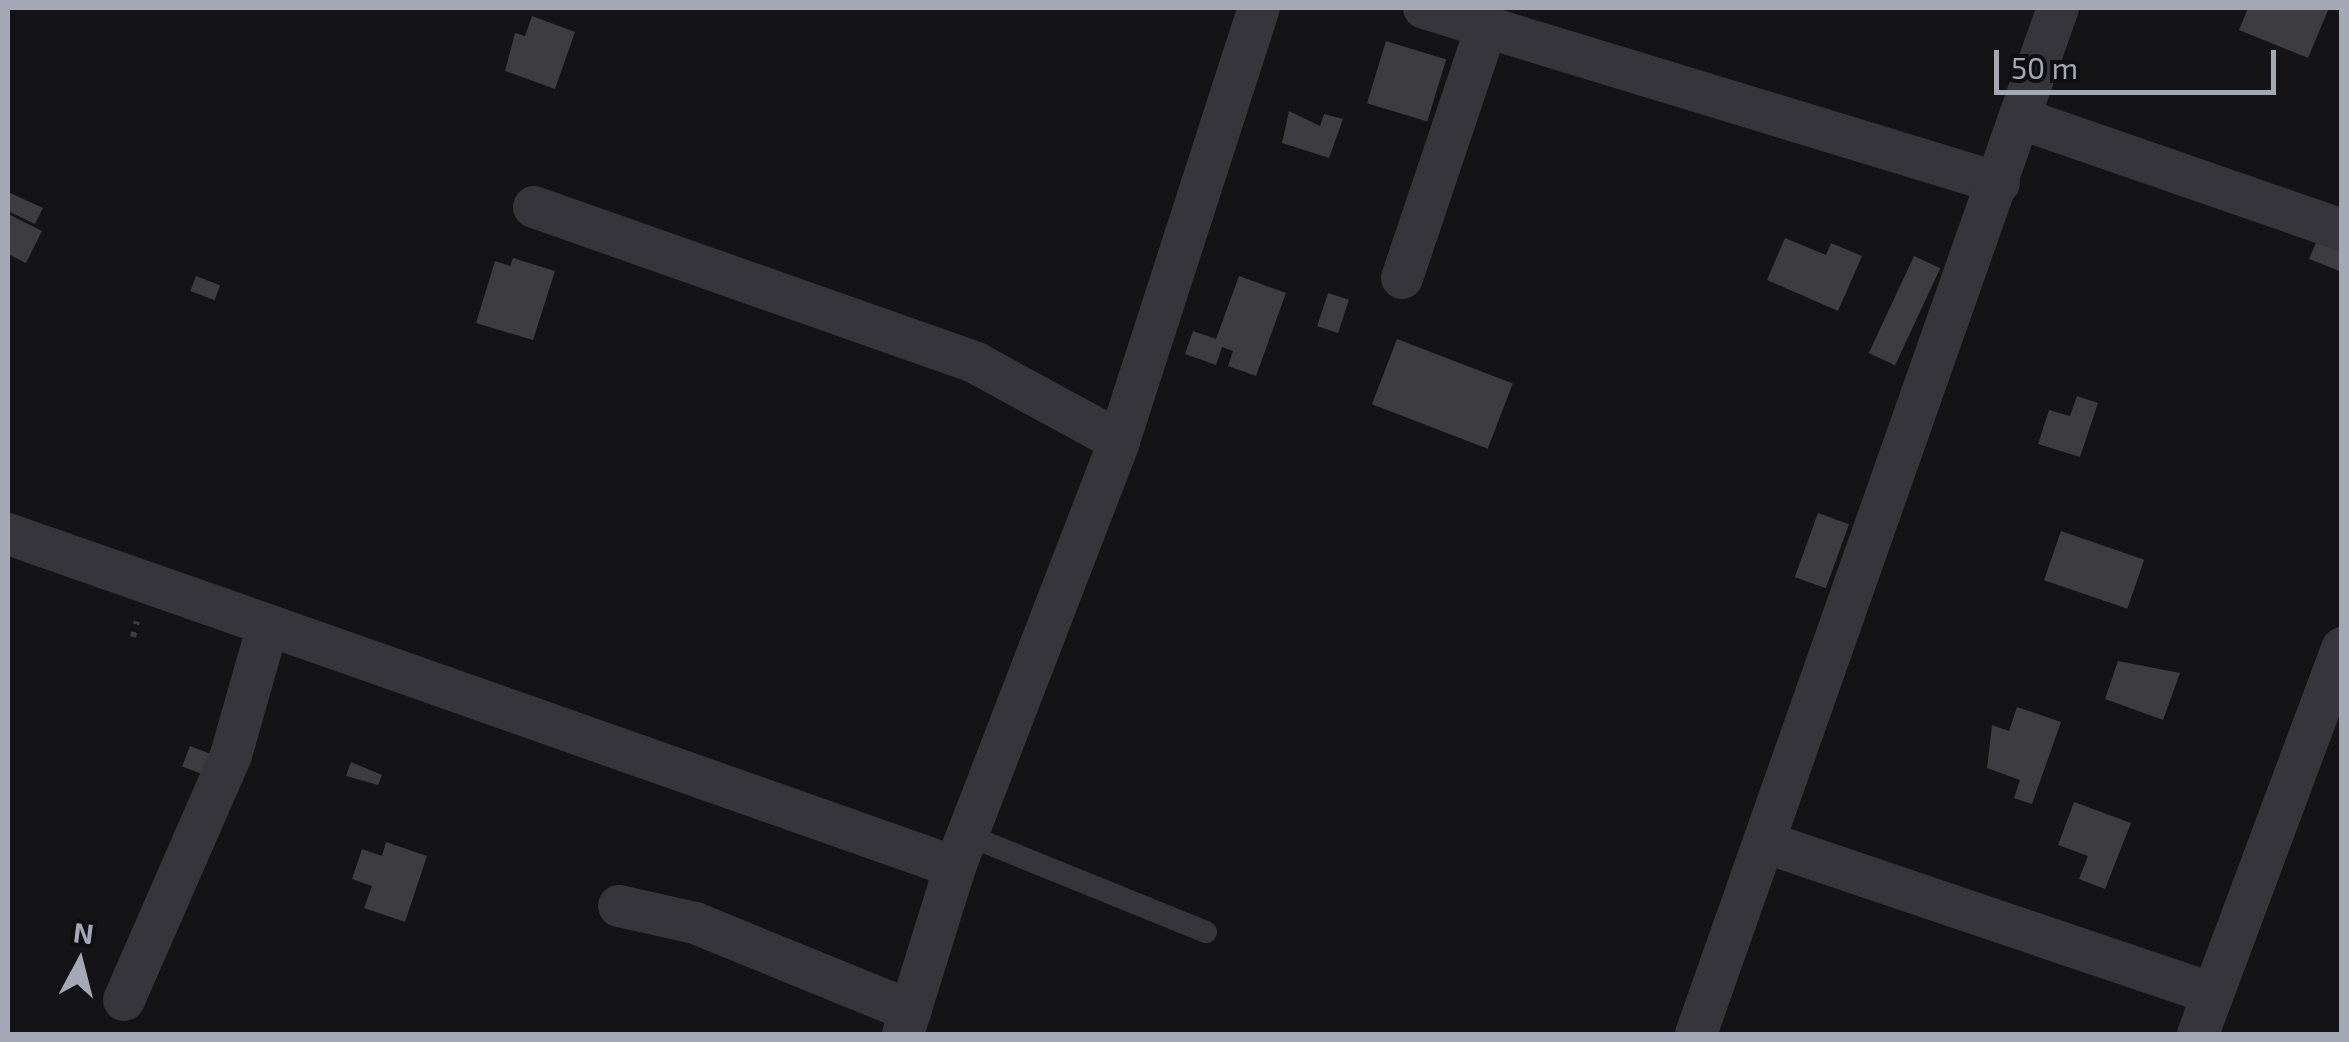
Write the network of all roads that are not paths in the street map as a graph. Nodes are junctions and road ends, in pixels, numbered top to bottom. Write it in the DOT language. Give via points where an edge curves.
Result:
graph roads {
  1 [pos="1259,8"];
  2 [pos="1424,8"];
  3 [pos="2058,8"];
  4 [pos="1486,30"];
  5 [pos="2019,118"];
  6 [pos="1999,183"];
  7 [pos="534,207"];
  8 [pos="2342,230"];
  9 [pos="1402,278"];
  10 [pos="1119,441"];
  11 [pos="8,534"];
  12 [pos="268,625"];
  13 [pos="2342,648"];
  14 [pos="1764,842"];
  15 [pos="961,851"];
  16 [pos="620,906"];
  17 [pos="1206,932"];
  18 [pos="2213,994"];
  19 [pos="124,1000"];
  20 [pos="907,1023"];
  21 [pos="1696,1034"];
  22 [pos="2198,1034"];
  1 -- 10 [label="street"];
  2 -- 4 [label="street"];
  3 -- 5 [label="street"];
  4 -- 6 [label="street"];
  4 -- 9 [label="street"];
  5 -- 6 [label="street"];
  5 -- 8 [label="street"];
  6 -- 14 [label="street"];
  7 -- 10 [label="street" via="976,362"];
  10 -- 15 [label="street"];
  11 -- 12 [label="street"];
  12 -- 15 [label="street"];
  12 -- 19 [label="street" via="231,755"];
  13 -- 18 [label="street"];
  14 -- 18 [label="street"];
  14 -- 21 [label="street"];
  15 -- 17 [label="lane"];
  15 -- 20 [label="street"];
  16 -- 20 [label="street" via="695,923"];
  18 -- 22 [label="street"];
}
